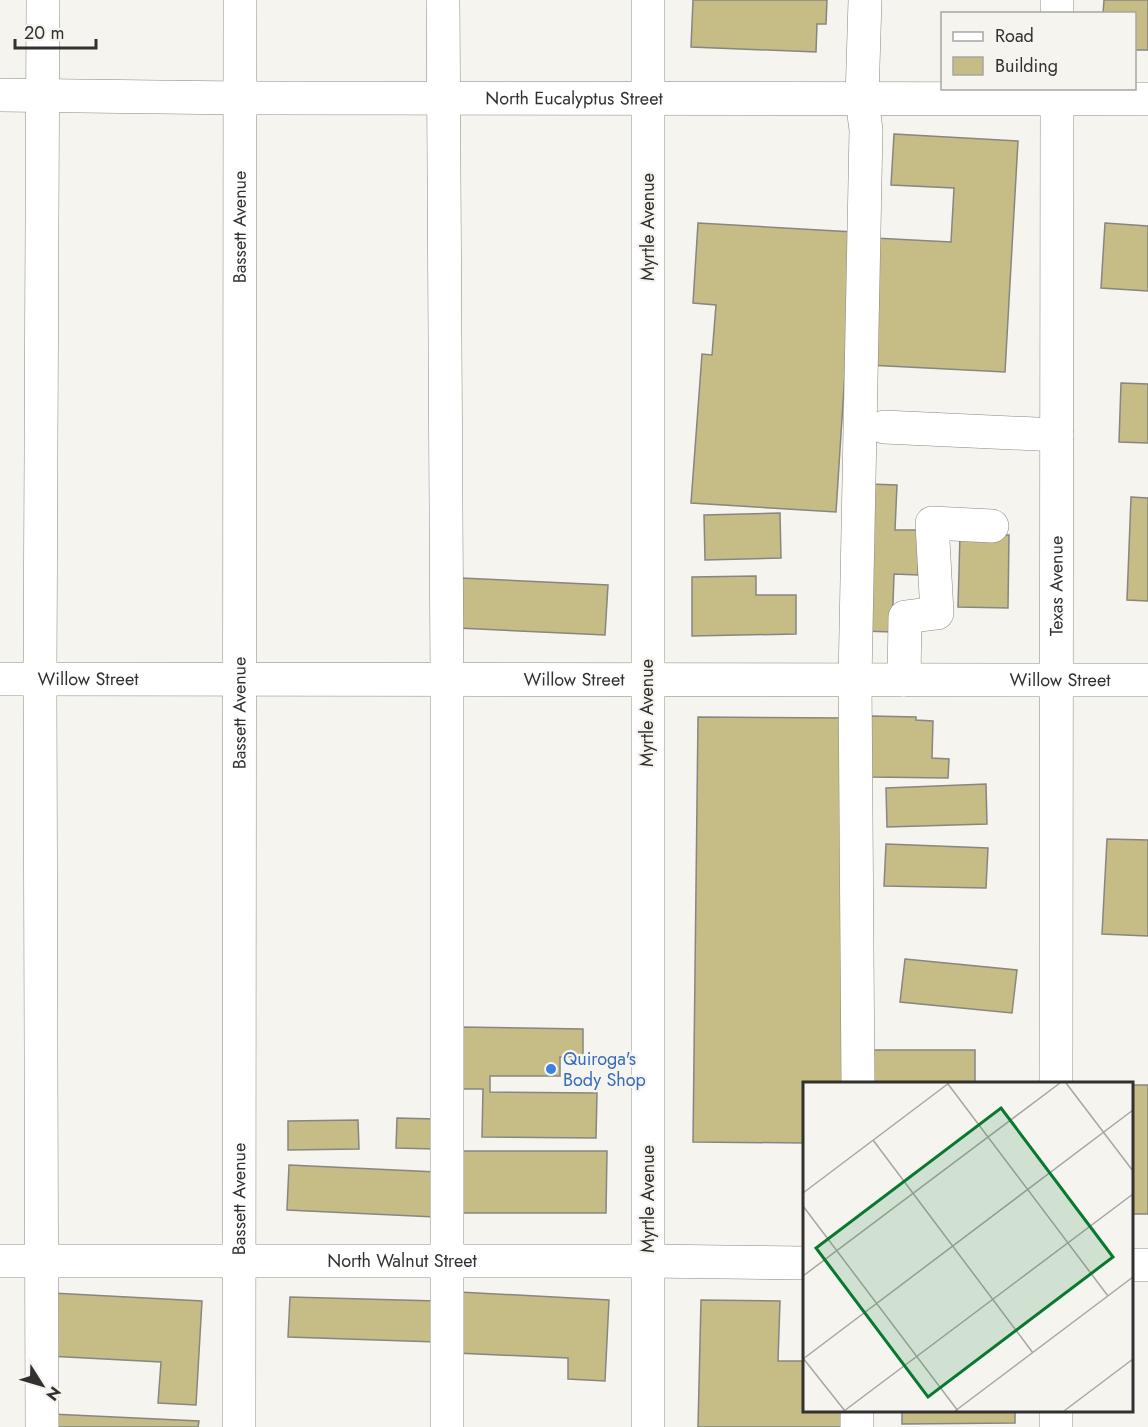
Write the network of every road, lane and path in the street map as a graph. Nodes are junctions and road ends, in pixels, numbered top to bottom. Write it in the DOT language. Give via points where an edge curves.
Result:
graph roads {
  1 [pos="43,0"];
  2 [pos="240,0"];
  3 [pos="443,0"];
  4 [pos="648,0"];
  5 [pos="865,0"];
  6 [pos="1057,94"];
  7 [pos="0,95"];
  8 [pos="42,96"];
  9 [pos="240,98"];
  10 [pos="444,98"];
  11 [pos="648,98"];
  12 [pos="862,99"];
  13 [pos="1148,99"];
  14 [pos="884,427"];
  15 [pos="1057,435"];
  16 [pos="992,526"];
  17 [pos="0,679"];
  18 [pos="40,679"];
  19 [pos="239,679"];
  20 [pos="447,679"];
  21 [pos="647,679"];
  22 [pos="855,680"];
  23 [pos="904,680"];
  24 [pos="1056,680"];
  25 [pos="1148,680"];
  26 [pos="858,1082"];
  27 [pos="1056,1082"];
  28 [pos="0,1261"];
  29 [pos="43,1261"];
  30 [pos="447,1261"];
  31 [pos="648,1261"];
  32 [pos="239,1262"];
  33 [pos="803,1263"];
  34 [pos="42,1427"];
  35 [pos="239,1427"];
  36 [pos="447,1427"];
  37 [pos="648,1427"];
  1 -- 8 [label="street"];
  2 -- 9 [label="street, Bassett Avenue"];
  3 -- 10 [label="street"];
  4 -- 11 [label="street, Myrtle Avenue"];
  5 -- 12 [label="street"];
  6 -- 12 [label="street, North Eucalyptus Street"];
  6 -- 13 [label="street, North Eucalyptus Street"];
  6 -- 15 [label="street, Texas Avenue"];
  7 -- 8 [label="street, North Eucalyptus Street"];
  8 -- 9 [label="street, North Eucalyptus Street"];
  8 -- 18 [label="street"];
  9 -- 10 [label="street, North Eucalyptus Street"];
  9 -- 19 [label="street, Bassett Avenue"];
  10 -- 11 [label="street, North Eucalyptus Street"];
  10 -- 20 [label="street"];
  11 -- 12 [label="street, North Eucalyptus Street"];
  11 -- 21 [label="street, Myrtle Avenue"];
  12 -- 22 [label="street" via="866,130"];
  14 -- 15 [label="street"];
  15 -- 24 [label="street, Texas Avenue"];
  16 -- 23 [label="street" via="932,523 937,613 905,616"];
  17 -- 18 [label="street, Willow Street"];
  18 -- 19 [label="street, Willow Street"];
  18 -- 29 [label="street"];
  19 -- 20 [label="street, Willow Street"];
  19 -- 32 [label="street, Bassett Avenue"];
  20 -- 21 [label="street, Willow Street"];
  20 -- 30 [label="street"];
  21 -- 22 [label="street, Willow Street"];
  21 -- 31 [label="street, Myrtle Avenue"];
  22 -- 23 [label="street, Willow Street"];
  22 -- 26 [label="street"];
  23 -- 24 [label="street, Willow Street"];
  24 -- 25 [label="street, Willow Street"];
  24 -- 27 [label="street, Texas Avenue"];
  28 -- 29 [label="street, North Walnut Street"];
  29 -- 32 [label="street, North Walnut Street"];
  29 -- 34 [label="street"];
  30 -- 31 [label="street, North Walnut Street"];
  30 -- 32 [label="street, North Walnut Street"];
  30 -- 36 [label="street"];
  31 -- 33 [label="street, North Walnut Street"];
  31 -- 37 [label="street, Myrtle Avenue"];
  32 -- 35 [label="street, Bassett Avenue"];
}
